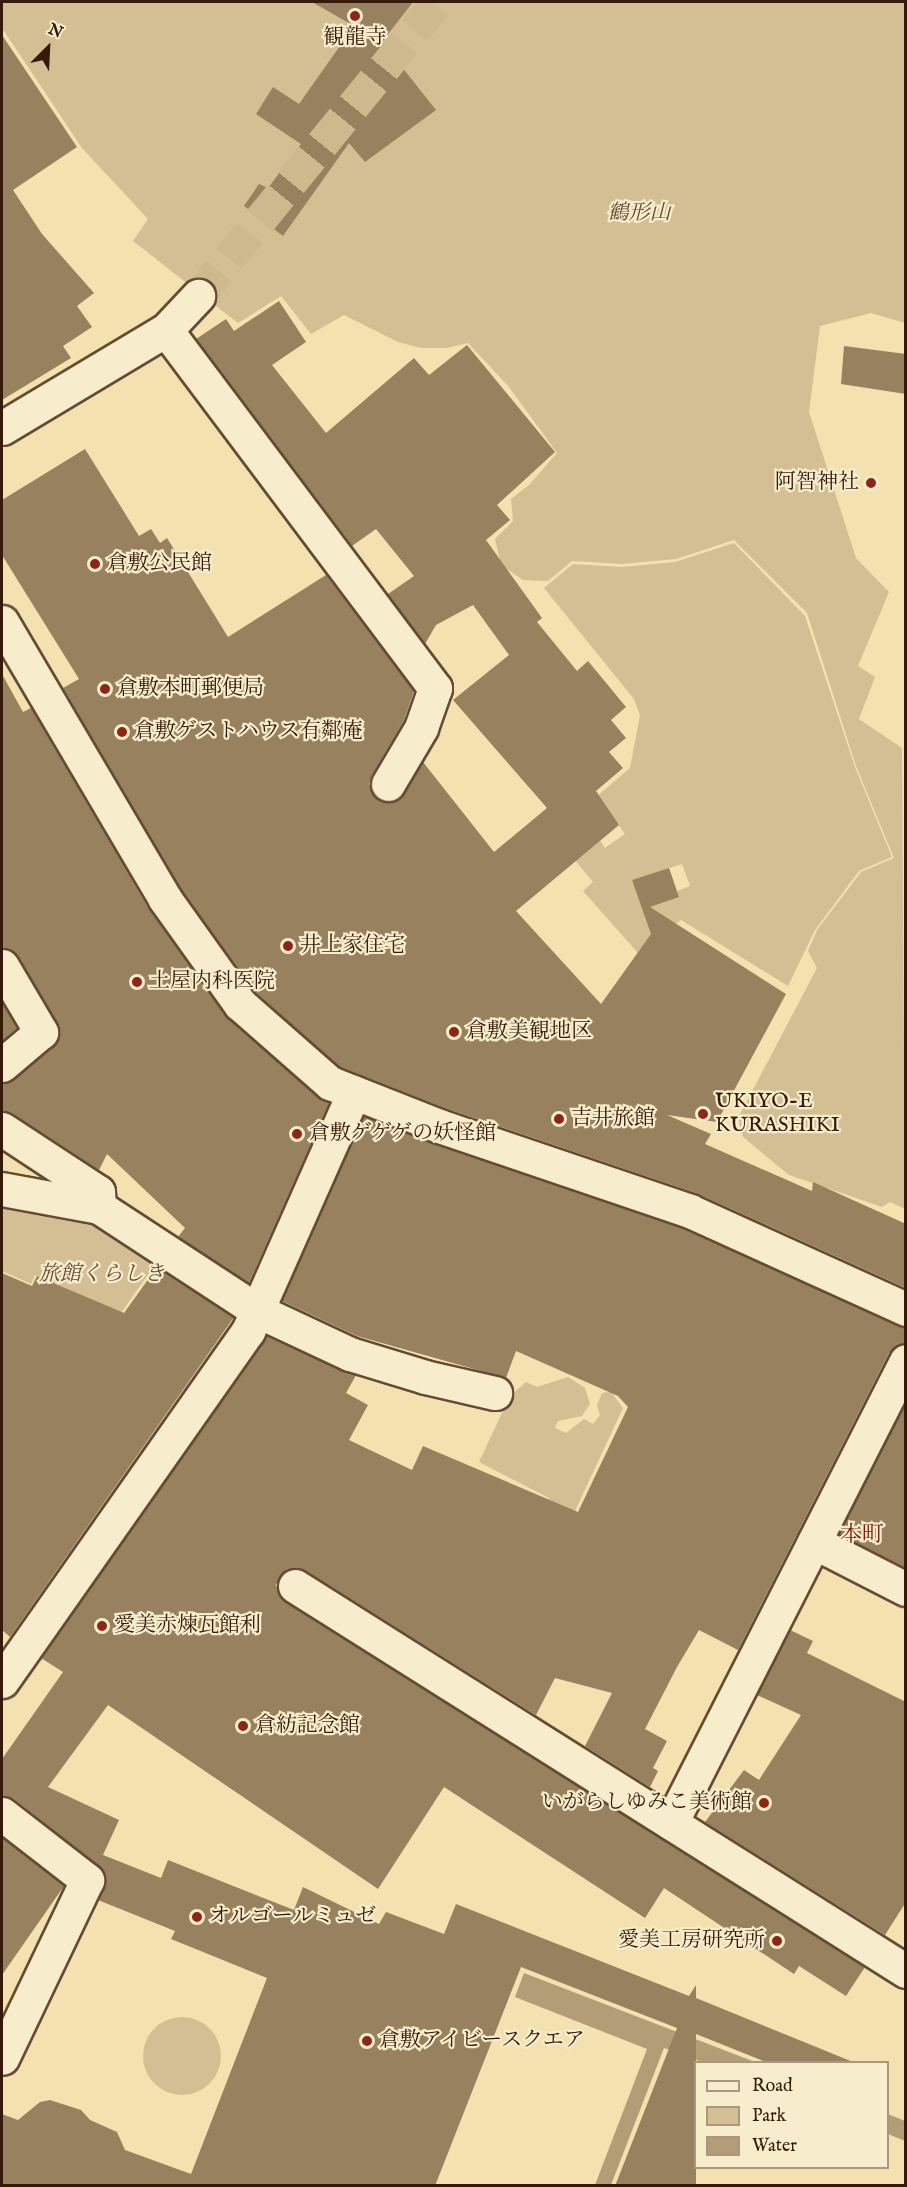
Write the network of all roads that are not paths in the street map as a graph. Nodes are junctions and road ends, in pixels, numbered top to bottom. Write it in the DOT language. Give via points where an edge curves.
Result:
graph roads {
  1 [pos="198,296"];
  2 [pos="166,330"];
  3 [pos="2,428"];
  4 [pos="2,622"];
  5 [pos="388,784"];
  6 [pos="2,966"];
  7 [pos="2,1065"];
  8 [pos="354,1092"];
  9 [pos="2,1129"];
  10 [pos="2,1189"];
  11 [pos="99,1207"];
  12 [pos="906,1308"];
  13 [pos="258,1311"];
  14 [pos="906,1361"];
  15 [pos="495,1393"];
  16 [pos="814,1542"];
  17 [pos="295,1586"];
  18 [pos="906,1589"];
  19 [pos="3,1676"];
  20 [pos="2,1814"];
  21 [pos="671,1823"];
  22 [pos="906,1971"];
  23 [pos="2,2058"];
  1 -- 2 [label="street"];
  2 -- 3 [label="street"];
  2 -- 5 [label="street" via="435,688 421,728"];
  4 -- 8 [label="street" via="165,899 240,1004 330,1083"];
  6 -- 7 [label="street" via="41,1032"];
  8 -- 12 [label="street" via="496,1146 690,1211"];
  8 -- 13 [label="street"];
  9 -- 11 [label="street" via="98,1192"];
  10 -- 11 [label="street"];
  11 -- 13 [label="street"];
  13 -- 15 [label="street" via="350,1354"];
  13 -- 19 [label="street" via="165,1452"];
  14 -- 16 [label="street"];
  16 -- 18 [label="street"];
  16 -- 21 [label="street"];
  17 -- 21 [label="street"];
  20 -- 23 [label="street" via="87,1880"];
  21 -- 22 [label="street"];
}
